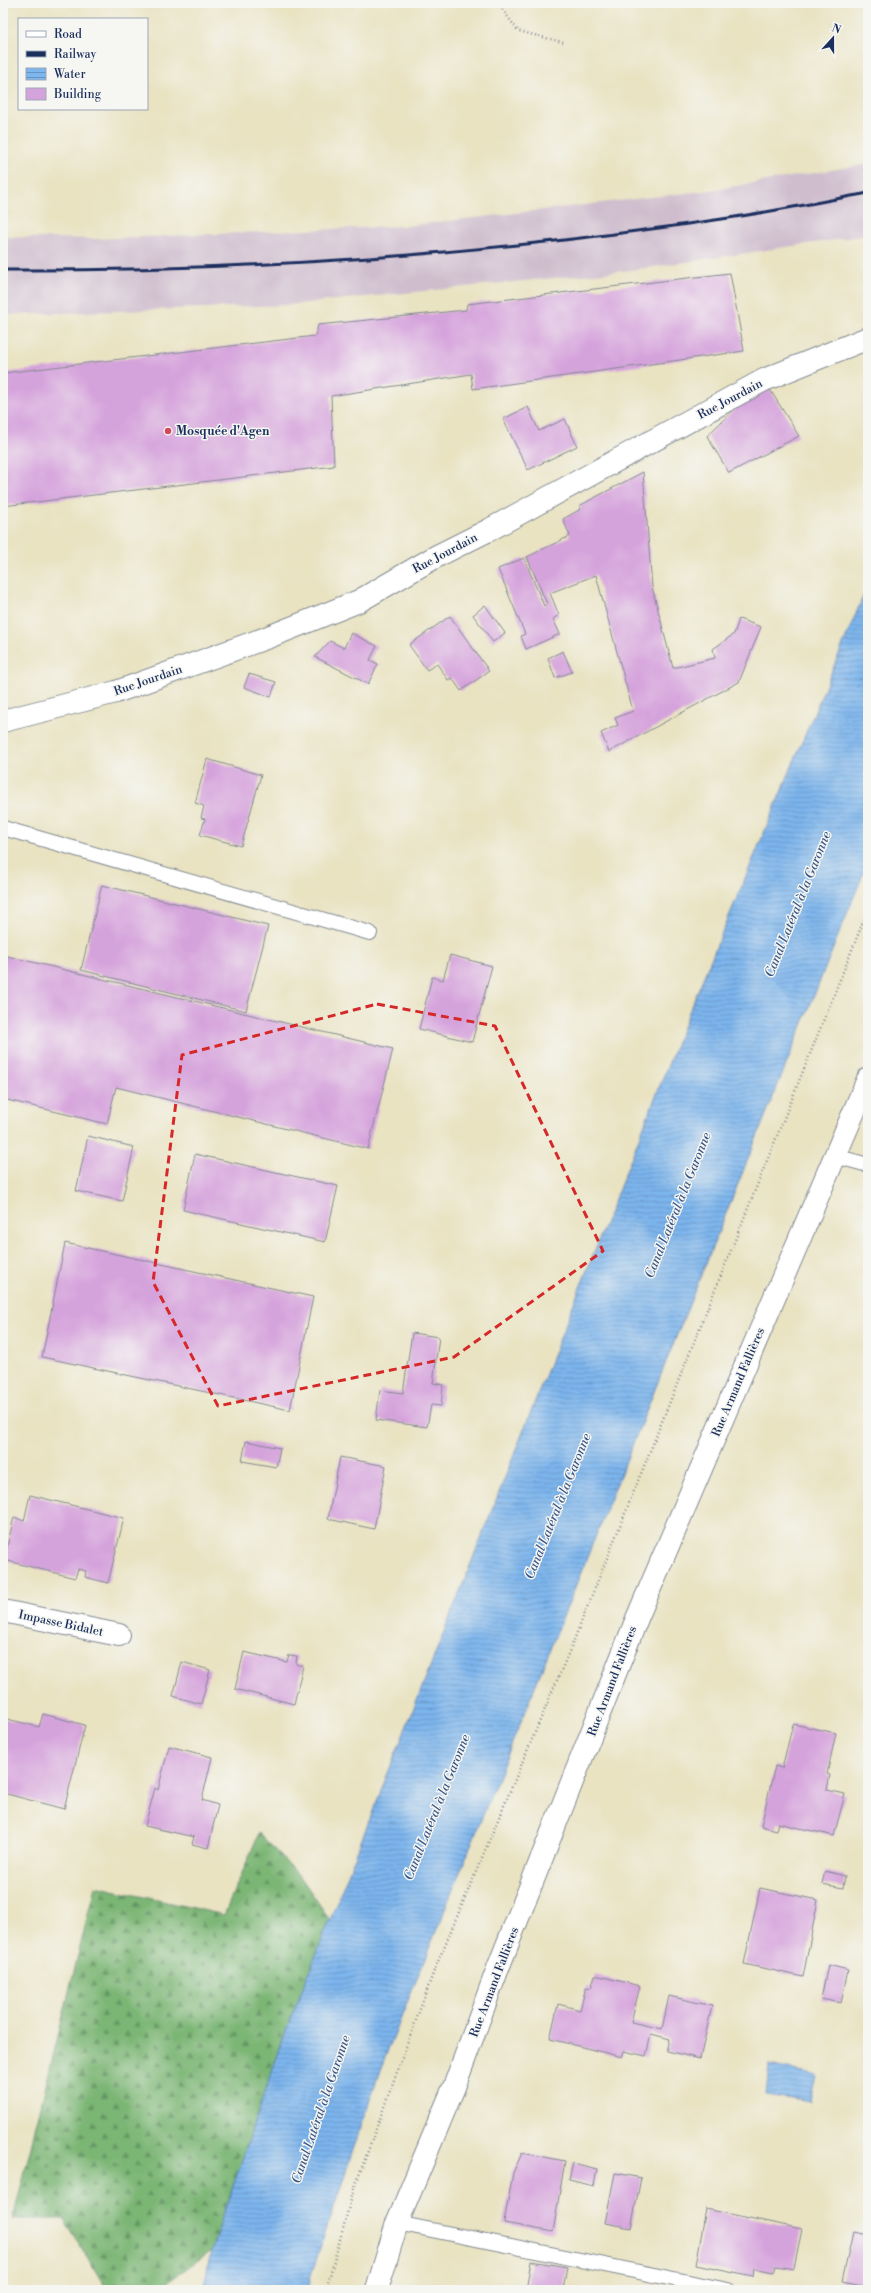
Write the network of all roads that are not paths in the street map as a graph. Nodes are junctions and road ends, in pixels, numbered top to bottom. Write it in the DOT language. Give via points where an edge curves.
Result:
graph roads {
  1 [pos="868,338"];
  2 [pos="3,721"];
  3 [pos="3,828"];
  4 [pos="370,933"];
  5 [pos="868,1079"];
  6 [pos="835,1156"];
  7 [pos="868,1165"];
  8 [pos="3,1611"];
  9 [pos="119,1635"];
  10 [pos="397,2223"];
  11 [pos="376,2290"];
  12 [pos="728,2290"];
  1 -- 2 [label="street, Rue Jourdain" via="764,380 489,530 436,556 359,601 266,638 116,692"];
  3 -- 4 [label="lane"];
  5 -- 6 [label="street, Rue Armand Fallières"];
  6 -- 7 [label="lane"];
  6 -- 10 [label="street, Rue Armand Fallières" via="638,1616 498,1968 454,2086"];
  8 -- 9 [label="street, Impasse Bidalet"];
  10 -- 11 [label="street, Rue Armand Fallières"];
  10 -- 12 [label="lane"];
}
